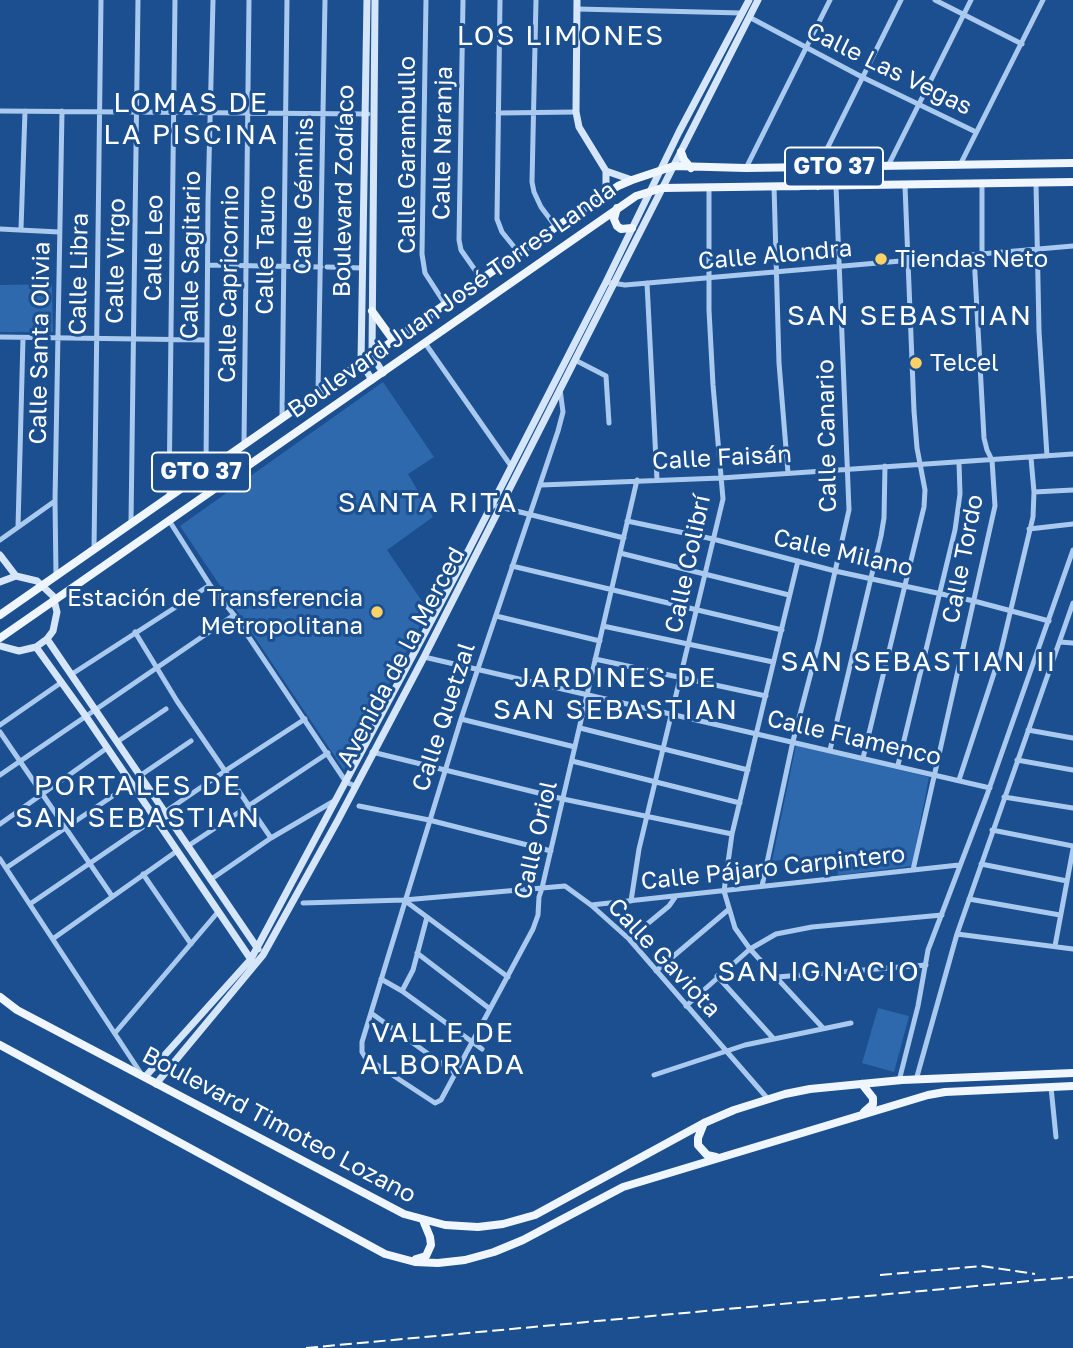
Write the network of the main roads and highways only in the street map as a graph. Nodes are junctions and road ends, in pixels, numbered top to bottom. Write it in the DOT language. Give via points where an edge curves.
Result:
graph roads {
  1 [pos="681,152"];
  2 [pos="1073,163"];
  3 [pos="800,167"];
  4 [pos="818,167"];
  5 [pos="691,168"];
  6 [pos="1073,182"];
  7 [pos="799,186"];
  8 [pos="818,186"];
  9 [pos="617,207"];
  10 [pos="632,228"];
  11 [pos="372,311"];
  12 [pos="393,341"];
  13 [pos="0,615"];
  14 [pos="0,638"];
  15 [pos="0,997"];
  16 [pos="0,1045"];
  17 [pos="1073,1073"];
  18 [pos="862,1084"];
  19 [pos="1073,1086"];
  20 [pos="852,1118"];
  21 [pos="704,1123"];
  22 [pos="716,1158"];
  23 [pos="423,1220"];
  24 [pos="402,1259"];
  1 -- 5 [label="main road"];
  2 -- 4 [label="main road, Boulevard Juan José Torres Landa / GTO 37"];
  3 -- 4 [label="main road, Boulevard Juan José Torres Landa / GTO 37"];
  3 -- 5 [label="main road, Boulevard Juan José Torres Landa / GTO 37"];
  3 -- 7 [label="main road" via="803,178"];
  4 -- 8 [label="main road"];
  5 -- 12 [label="main road, Boulevard Juan José Torres Landa / GTO 37" via="661,170 600,198"];
  6 -- 8 [label="main road, Boulevard Juan José Torres Landa / GTO 37"];
  7 -- 8 [label="main road, Boulevard Juan José Torres Landa / GTO 37"];
  7 -- 9 [label="main road, Boulevard Juan José Torres Landa / GTO 37" via="662,188"];
  9 -- 10 [label="main road" via="617,226"];
  9 -- 14 [label="main road, Boulevard Juan José Torres Landa / GTO 37"];
  11 -- 12 [label="main road"];
  12 -- 13 [label="main road, Boulevard Juan José Torres Landa / GTO 37"];
  15 -- 23 [label="main road, Boulevard Timoteo Lozano" via="16,1010"];
  16 -- 24 [label="main road" via="385,1254"];
  17 -- 18 [label="main road, Boulevard Timoteo Lozano"];
  18 -- 20 [label="main road" via="870,1091 873,1104"];
  18 -- 21 [label="main road, Boulevard Timoteo Lozano" via="768,1099"];
  19 -- 20 [label="main road" via="945,1093"];
  20 -- 22 [label="main road"];
  21 -- 22 [label="main road" via="698,1145"];
  21 -- 23 [label="main road, Boulevard Timoteo Lozano" via="535,1215 478,1227"];
  22 -- 24 [label="main road" via="623,1187 494,1252 438,1263"];
  23 -- 24 [label="main road" via="430,1237 429,1251 421,1258"];
}
